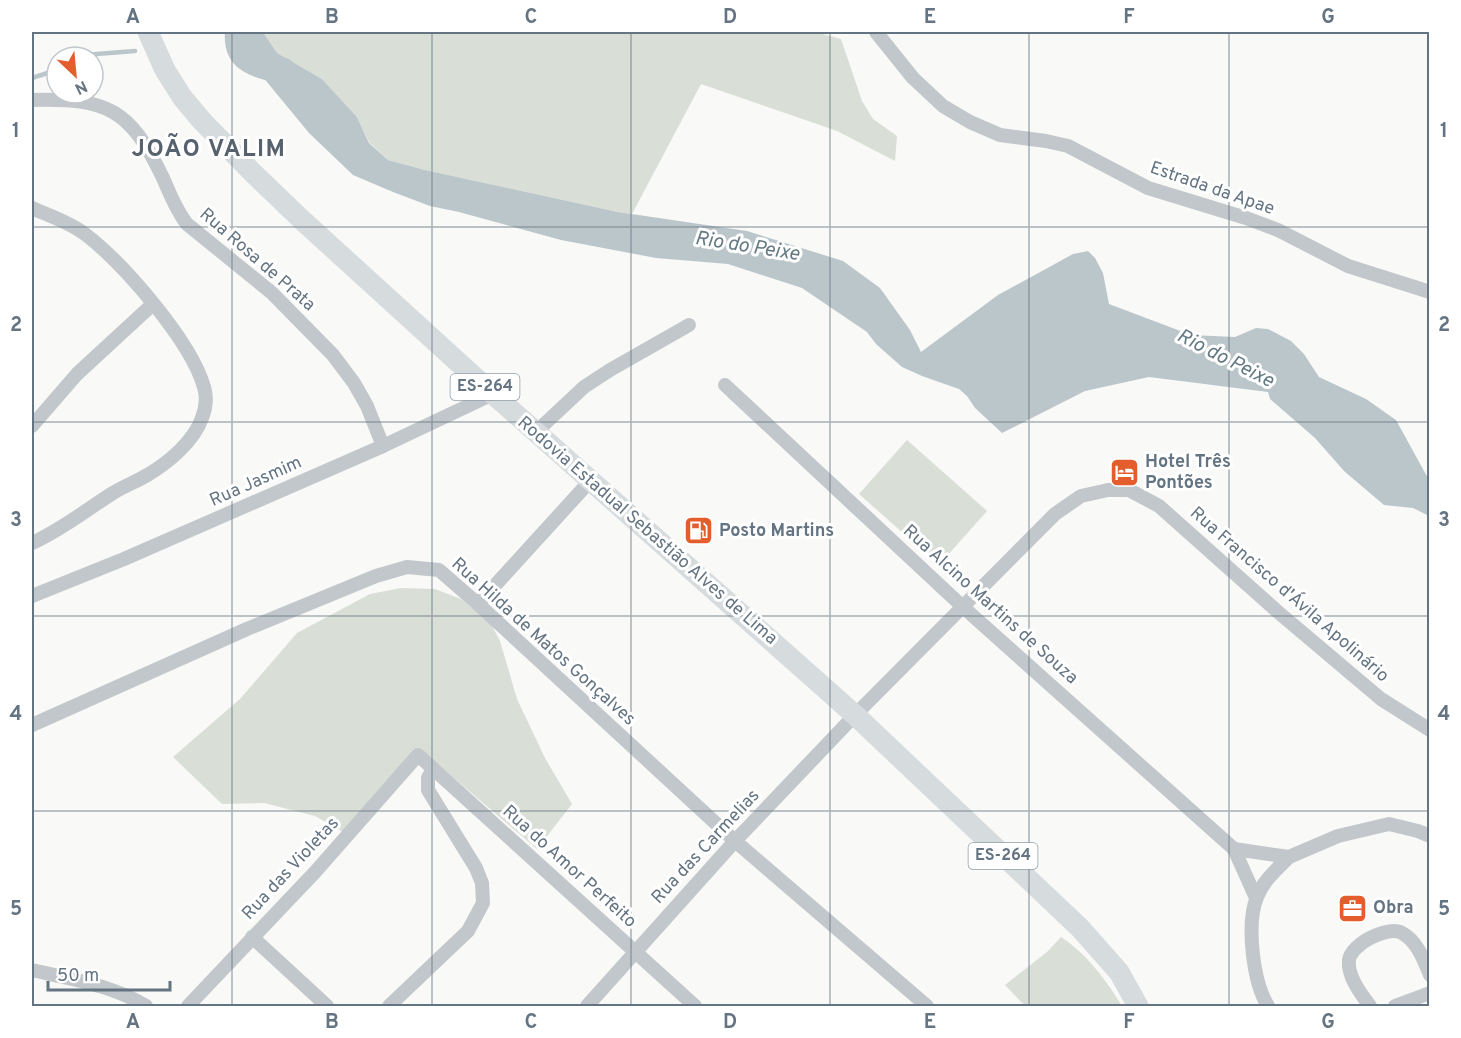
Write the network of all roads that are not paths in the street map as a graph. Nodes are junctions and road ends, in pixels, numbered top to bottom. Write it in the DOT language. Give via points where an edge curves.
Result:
graph roads {
  1 [pos="148,32"];
  2 [pos="876,32"];
  3 [pos="32,100"];
  4 [pos="32,208"];
  5 [pos="1430,292"];
  6 [pos="153,304"];
  7 [pos="689,325"];
  8 [pos="725,385"];
  9 [pos="493,394"];
  10 [pos="32,426"];
  11 [pos="536,432"];
  12 [pos="383,446"];
  13 [pos="591,480"];
  14 [pos="32,543"];
  15 [pos="32,596"];
  16 [pos="478,604"];
  17 [pos="963,607"];
  18 [pos="855,715"];
  19 [pos="32,725"];
  20 [pos="1430,730"];
  21 [pos="418,755"];
  22 [pos="433,769"];
  23 [pos="1430,836"];
  24 [pos="735,840"];
  25 [pos="1234,849"];
  26 [pos="1289,857"];
  27 [pos="1256,898"];
  28 [pos="252,937"];
  29 [pos="635,951"];
  30 [pos="32,970"];
  31 [pos="1430,975"];
  32 [pos="1430,993"];
  33 [pos="146,1006"];
  34 [pos="188,1006"];
  35 [pos="327,1006"];
  36 [pos="389,1006"];
  37 [pos="587,1006"];
  38 [pos="695,1006"];
  39 [pos="927,1006"];
  40 [pos="1138,1006"];
  41 [pos="1268,1006"];
  42 [pos="1370,1006"];
  43 [pos="1395,1006"];
  1 -- 9 [label="main road, Rodovia Estadual Sebastião Alves de Lima / ES-264" via="165,70 202,121 303,220"];
  2 -- 5 [label="street, Estrada da Apae" via="913,78 943,106 970,122 1000,135 1068,146 1148,188 1246,218 1348,266"];
  3 -- 12 [label="street, Rua Rosa de Prata" via="73,100 102,106 130,124 148,148 182,218 272,294 333,355 367,406"];
  4 -- 6 [label="street" via="84,233"];
  6 -- 10 [label="street" via="77,374"];
  6 -- 14 [label="street" via="181,342 205,388 202,420 169,460"];
  7 -- 11 [label="street" via="584,387"];
  8 -- 17 [label="street, Rua Alcino Martins de Souza"];
  9 -- 11 [label="main road, Rodovia Estadual Sebastião Alves de Lima / ES-264"];
  9 -- 12 [label="street, Rua Jasmim"];
  11 -- 13 [label="main road, Rodovia Estadual Sebastião Alves de Lima / ES-264"];
  12 -- 15 [label="street, Rua Jasmim"];
  13 -- 16 [label="street"];
  13 -- 18 [label="main road, Rodovia Estadual Sebastião Alves de Lima / ES-264"];
  16 -- 19 [label="street, Rua Hilda de Matos Gonçalves" via="439,570 407,567 257,624"];
  16 -- 24 [label="street, Rua Hilda de Matos Gonçalves"];
  17 -- 18 [label="street, Rua Francisco d'Ávila Apolinário"];
  17 -- 20 [label="street, Rua Francisco d'Ávila Apolinário" via="1055,514 1081,496 1129,490 1159,506 1381,699"];
  17 -- 25 [label="street, Rua Alcino Martins de Souza"];
  18 -- 24 [label="street, Rua das Carmelias"];
  18 -- 40 [label="main road, ES-264" via="1080,928 1119,972"];
  21 -- 22 [label="street, Rua do Amor Perfeito"];
  21 -- 28 [label="street, Rua das Violetas"];
  22 -- 29 [label="street, Rua do Amor Perfeito"];
  22 -- 36 [label="street" via="428,790 476,868 483,903 468,930"];
  23 -- 26 [label="street" via="1389,824 1338,836"];
  24 -- 29 [label="street, Rua das Carmelias"];
  24 -- 39 [label="street, Rua Hilda de Matos Gonçalves"];
  25 -- 26 [label="street"];
  25 -- 27 [label="street, Rua Alcino Martins de Souza"];
  26 -- 27 [label="street"];
  27 -- 41 [label="street" via="1253,963"];
  28 -- 34 [label="street, Rua das Violetas"];
  28 -- 35 [label="street"];
  29 -- 37 [label="street, Rua das Carmelias"];
  29 -- 38 [label="street, Rua do Amor Perfeito"];
  30 -- 33 [label="street" via="113,991"];
  31 -- 42 [label="street" via="1413,942 1401,932 1376,935 1351,953 1349,960 1353,978"];
  32 -- 43 [label="street"];
}
